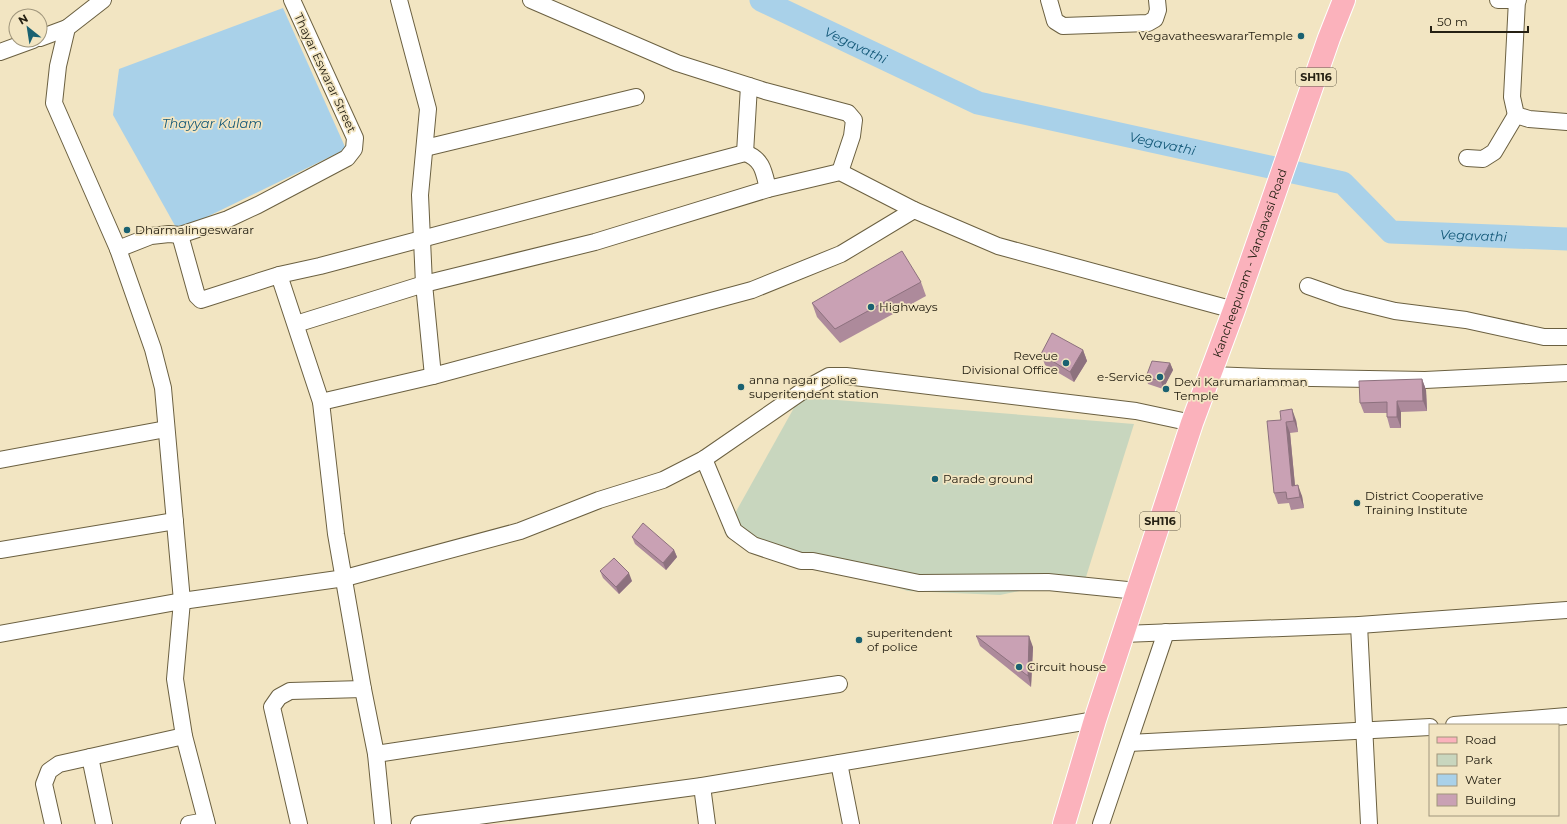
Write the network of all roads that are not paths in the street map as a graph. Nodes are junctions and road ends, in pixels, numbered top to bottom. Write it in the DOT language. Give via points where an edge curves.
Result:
graph roads {
  1 [pos="103,0"];
  2 [pos="292,0"];
  3 [pos="399,0"];
  4 [pos="531,0"];
  5 [pos="1049,0"];
  6 [pos="1157,0"];
  7 [pos="1344,0"];
  8 [pos="1498,0"];
  9 [pos="1518,0"];
  10 [pos="67,28"];
  11 [pos="48,35"];
  12 [pos="11,48"];
  13 [pos="0,52"];
  14 [pos="749,86"];
  15 [pos="636,96"];
  16 [pos="1516,115"];
  17 [pos="1567,122"];
  18 [pos="424,148"];
  19 [pos="745,153"];
  20 [pos="1467,158"];
  21 [pos="840,172"];
  22 [pos="768,190"];
  23 [pos="914,210"];
  24 [pos="180,235"];
  25 [pos="422,239"];
  26 [pos="118,249"];
  27 [pos="279,275"];
  28 [pos="424,284"];
  29 [pos="1308,286"];
  30 [pos="1234,310"];
  31 [pos="296,324"];
  32 [pos="1567,337"];
  33 [pos="1567,374"];
  34 [pos="1211,375"];
  35 [pos="433,376"];
  36 [pos="321,402"];
  37 [pos="1192,423"];
  38 [pos="166,429"];
  39 [pos="704,459"];
  40 [pos="0,460"];
  41 [pos="175,521"];
  42 [pos="0,550"];
  43 [pos="345,578"];
  44 [pos="1137,591"];
  45 [pos="182,601"];
  46 [pos="1567,610"];
  47 [pos="1359,625"];
  48 [pos="1166,632"];
  49 [pos="0,634"];
  50 [pos="1122,634"];
  51 [pos="839,684"];
  52 [pos="363,689"];
  53 [pos="1567,716"];
  54 [pos="1095,720"];
  55 [pos="1467,724"];
  56 [pos="1429,727"];
  57 [pos="1364,732"];
  58 [pos="184,736"];
  59 [pos="1129,743"];
  60 [pos="376,754"];
  61 [pos="90,757"];
  62 [pos="839,763"];
  63 [pos="702,786"];
  64 [pos="207,822"];
  65 [pos="53,824"];
  66 [pos="104,824"];
  67 [pos="189,824"];
  68 [pos="299,824"];
  69 [pos="383,824"];
  70 [pos="419,824"];
  71 [pos="707,824"];
  72 [pos="851,824"];
  73 [pos="1064,824"];
  74 [pos="1101,824"];
  75 [pos="1369,824"];
  1 -- 10 [label="street"];
  2 -- 24 [label="street, Thayar Eswarar Street" via="355,138 354,149 347,158 258,205 228,219"];
  3 -- 18 [label="street" via="428,109"];
  4 -- 14 [label="street" via="677,63"];
  5 -- 6 [label="street" via="1055,21 1063,26 1148,23 1155,20"];
  7 -- 30 [label="main road, Kancheepuram - Vandavasi Road / SH116"];
  8 -- 9 [label="street"];
  9 -- 16 [label="street" via="1512,97"];
  10 -- 11 [label="street"];
  10 -- 26 [label="street" via="58,66 54,103"];
  12 -- 13 [label="street"];
  14 -- 19 [label="street"];
  14 -- 21 [label="street" via="848,112 854,120 852,136"];
  15 -- 18 [label="street"];
  16 -- 17 [label="street" via="1529,119"];
  16 -- 20 [label="street" via="1494,152 1484,159"];
  18 -- 25 [label="street" via="420,195"];
  19 -- 22 [label="street" via="753,156 762,165"];
  19 -- 25 [label="street"];
  21 -- 22 [label="street"];
  21 -- 23 [label="street"];
  22 -- 28 [label="street" via="595,242"];
  23 -- 30 [label="street" via="998,246"];
  23 -- 35 [label="street" via="841,254 752,290"];
  24 -- 26 [label="street, Thayar Eswarar Street" via="151,236"];
  24 -- 27 [label="street" via="197,296 201,300"];
  25 -- 27 [label="street"];
  25 -- 28 [label="street"];
  26 -- 38 [label="street" via="153,349 163,388"];
  27 -- 31 [label="street"];
  28 -- 31 [label="street"];
  28 -- 35 [label="street"];
  29 -- 32 [label="street" via="1342,298 1395,311 1466,320 1544,336"];
  30 -- 34 [label="main road, Kancheepuram - Vandavasi Road / SH116"];
  31 -- 36 [label="street"];
  33 -- 34 [label="street" via="1425,380"];
  34 -- 37 [label="main road, Kancheepuram - Vandavasi Road / SH116"];
  35 -- 36 [label="street"];
  36 -- 43 [label="street" via="336,534"];
  37 -- 39 [label="street" via="1136,411 829,376 807,388"];
  37 -- 44 [label="main road, Kancheepuram - Vandavasi Road / SH116"];
  38 -- 40 [label="street"];
  38 -- 41 [label="street"];
  39 -- 43 [label="street" via="663,480 599,500 520,531"];
  39 -- 44 [label="street" via="734,531 753,545 801,561 814,561 919,584 1048,582"];
  41 -- 42 [label="street"];
  41 -- 45 [label="street"];
  43 -- 45 [label="street"];
  43 -- 52 [label="street"];
  44 -- 50 [label="main road, Kancheepuram - Vandavasi Road / SH116"];
  45 -- 49 [label="street"];
  45 -- 58 [label="street" via="175,679"];
  46 -- 47 [label="street"];
  47 -- 48 [label="street"];
  47 -- 57 [label="street"];
  48 -- 50 [label="street"];
  48 -- 59 [label="street"];
  50 -- 54 [label="main road, Kancheepuram - Vandavasi Road / SH116"];
  51 -- 60 [label="street"];
  52 -- 60 [label="street"];
  52 -- 68 [label="street" via="290,691 279,697 272,707"];
  53 -- 55 [label="street"];
  54 -- 62 [label="street"];
  54 -- 73 [label="main road, Kancheepuram - Vandavasi Road / SH116"];
  56 -- 57 [label="street"];
  57 -- 59 [label="street"];
  57 -- 75 [label="street"];
  58 -- 61 [label="street"];
  58 -- 64 [label="street"];
  59 -- 74 [label="street"];
  60 -- 69 [label="street"];
  61 -- 65 [label="street" via="59,764 45,776 44,784"];
  61 -- 66 [label="street"];
  62 -- 63 [label="street"];
  62 -- 72 [label="street"];
  63 -- 70 [label="street"];
  63 -- 71 [label="street"];
  64 -- 67 [label="street"];
}
